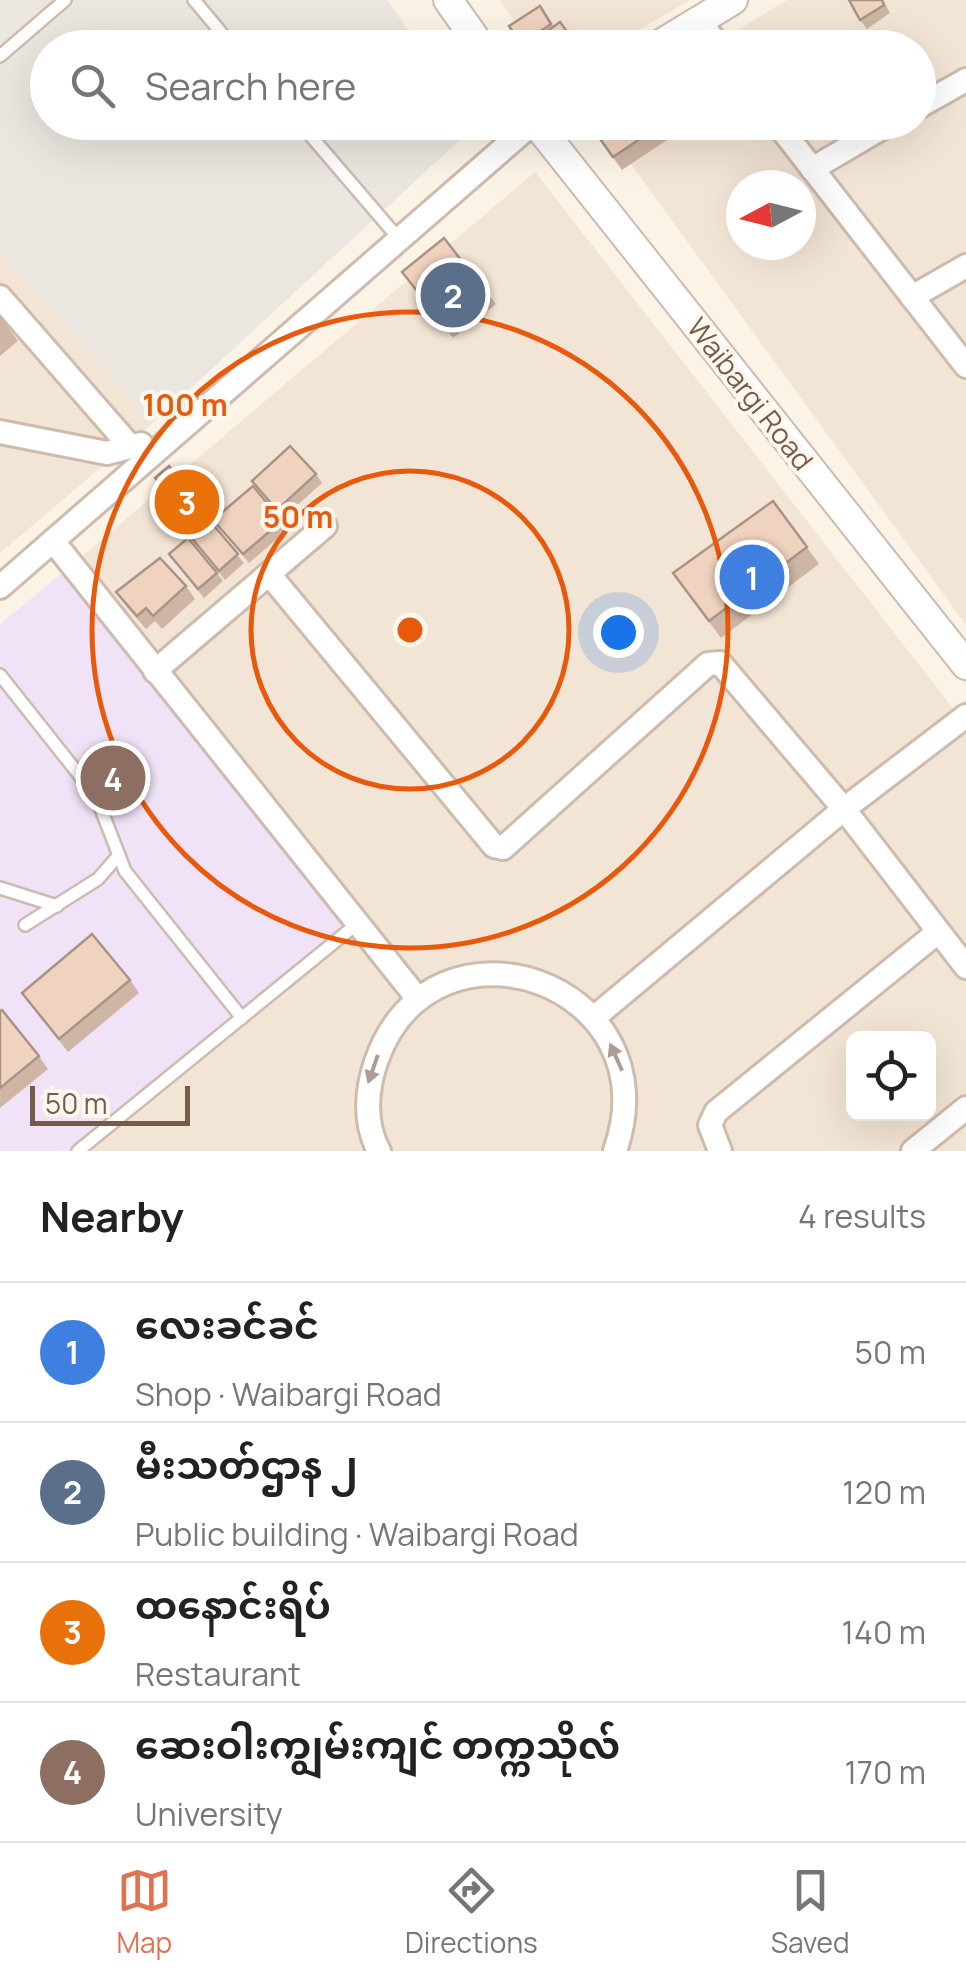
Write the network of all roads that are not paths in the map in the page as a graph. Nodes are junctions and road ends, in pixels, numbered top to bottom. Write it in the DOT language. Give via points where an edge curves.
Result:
graph roads {
  1 [pos="65,0"];
  2 [pos="194,0"];
  3 [pos="448,0"];
  4 [pos="734,0"];
  5 [pos="699,20"];
  6 [pos="30,30"];
  7 [pos="30,30"];
  8 [pos="219,30"];
  9 [pos="469,30"];
  10 [pos="683,30"];
  11 [pos="706,30"];
  12 [pos="0,56"];
  13 [pos="966,80"];
  14 [pos="936,98"];
  15 [pos="314,140"];
  16 [pos="513,140"];
  17 [pos="549,140"];
  18 [pos="790,140"];
  19 [pos="861,140"];
  20 [pos="812,169"];
  21 [pos="399,239"];
  22 [pos="966,266"];
  23 [pos="0,297"];
  24 [pos="912,297"];
  25 [pos="966,366"];
  26 [pos="0,432"];
  27 [pos="169,440"];
  28 [pos="128,446"];
  29 [pos="325,526"];
  30 [pos="53,542"];
  31 [pos="269,574"];
  32 [pos="0,587"];
  33 [pos="962,653"];
  34 [pos="155,670"];
  35 [pos="0,675"];
  36 [pos="966,716"];
  37 [pos="844,808"];
  38 [pos="119,855"];
  39 [pos="0,888"];
  40 [pos="57,906"];
  41 [pos="360,921"];
  42 [pos="25,925"];
  43 [pos="938,932"];
  44 [pos="966,967"];
  45 [pos="418,999"];
  46 [pos="596,1016"];
  47 [pos="242,1018"];
  48 [pos="966,1108"];
  49 [pos="78,1151"];
  50 [pos="379,1151"];
  51 [pos="615,1151"];
  52 [pos="720,1151"];
  53 [pos="913,1151"];
  1 -- 6 [label="lane"];
  2 -- 8 [label="lane"];
  3 -- 9 [label="street"];
  4 -- 5 [label="street"];
  5 -- 10 [label="street"];
  5 -- 11 [label="street"];
  7 -- 12 [label="lane"];
  13 -- 14 [label="street"];
  15 -- 21 [label="lane"];
  16 -- 21 [label="street"];
  17 -- 33 [label="street, Waibargi Road"];
  18 -- 20 [label="street"];
  19 -- 20 [label="street"];
  20 -- 24 [label="street"];
  21 -- 27 [label="street"];
  22 -- 24 [label="street"];
  23 -- 28 [label="street"];
  24 -- 25 [label="street"];
  26 -- 28 [label="street" via="107,452"];
  27 -- 28 [label="street"];
  27 -- 30 [label="street"];
  29 -- 31 [label="street"];
  30 -- 32 [label="street"];
  30 -- 34 [label="street"];
  31 -- 34 [label="street"];
  31 -- 37 [label="street" via="494,846 504,848 708,664 720,663"];
  34 -- 41 [label="street"];
  35 -- 38 [label="lane" via="96,796"];
  36 -- 37 [label="street"];
  37 -- 43 [label="street"];
  37 -- 46 [label="street"];
  38 -- 40 [label="lane"];
  38 -- 47 [label="lane"];
  39 -- 40 [label="lane"];
  40 -- 42 [label="lane"];
  41 -- 45 [label="street"];
  41 -- 47 [label="lane"];
  43 -- 44 [label="street"];
  43 -- 52 [label="street" via="716,1112 710,1125"];
  45 -- 46 [label="street" via="464,976 514,973 562,990"];
  45 -- 50 [label="street, one-way" via="384,1037 368,1085 371,1136"];
  51 -- 46 [label="street, one-way" via="626,1121 622,1070"];
  47 -- 49 [label="lane"];
  48 -- 53 [label="street"];
}
